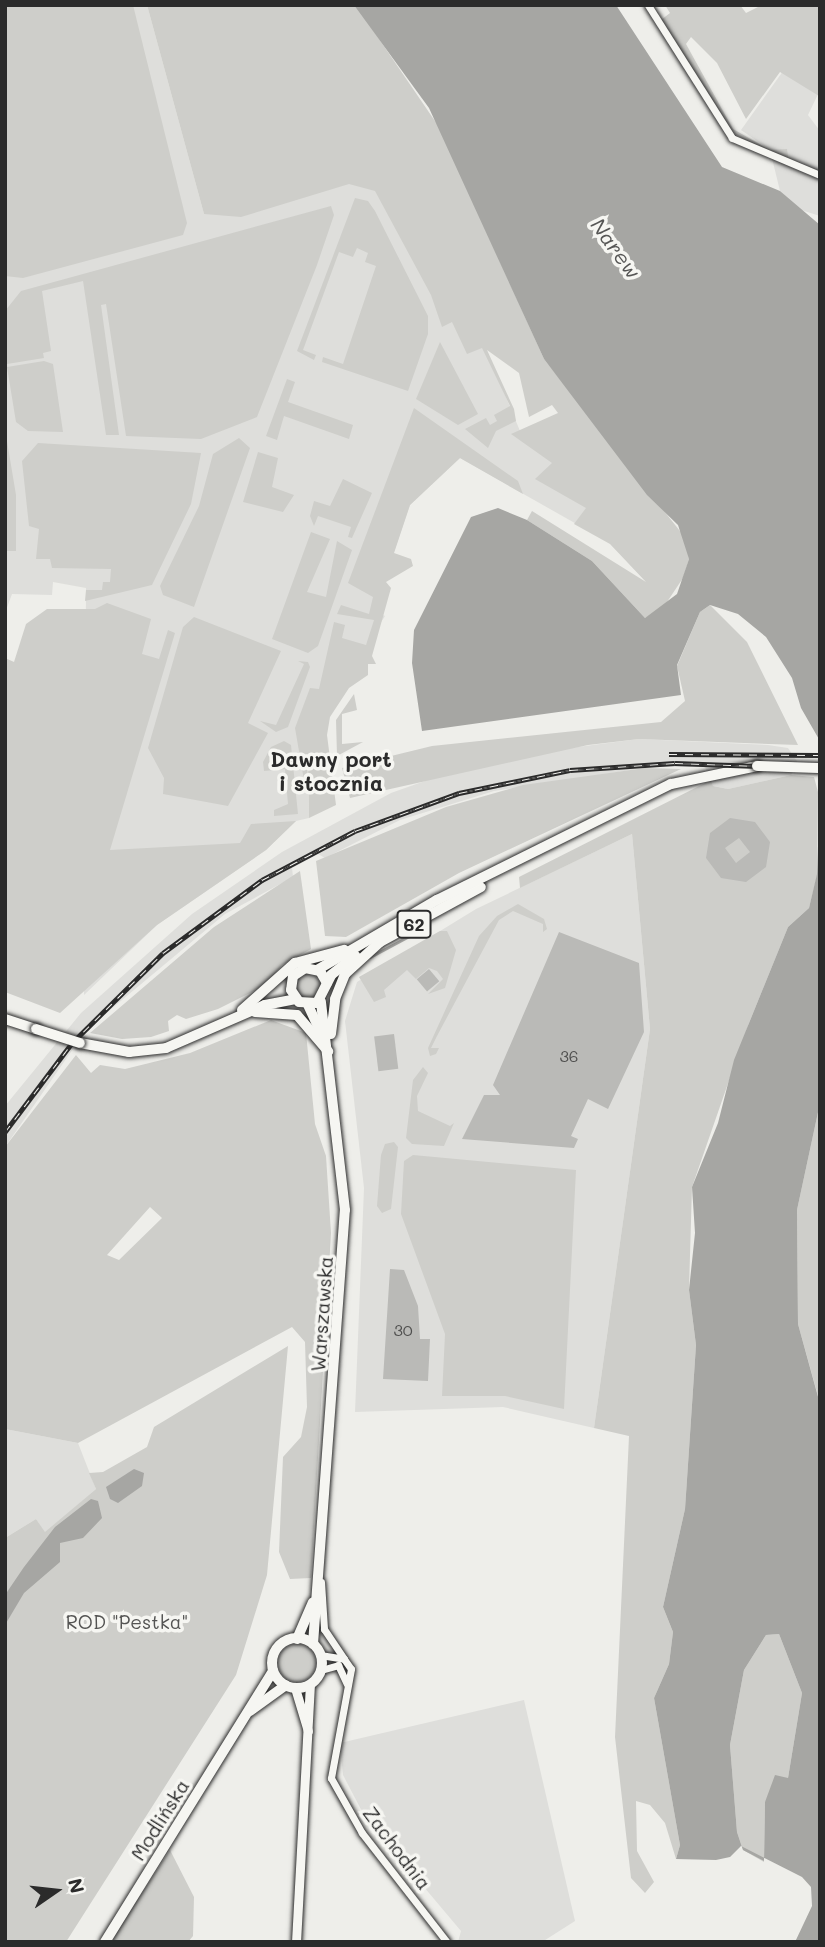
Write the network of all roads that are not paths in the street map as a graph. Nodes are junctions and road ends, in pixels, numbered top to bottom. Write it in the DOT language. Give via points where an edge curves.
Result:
graph roads {
  1 [pos="648,5"];
  2 [pos="820,175"];
  3 [pos="820,768"];
  4 [pos="506,869"];
  5 [pos="380,942"];
  6 [pos="360,945"];
  7 [pos="317,970"];
  8 [pos="327,983"];
  9 [pos="290,986"];
  10 [pos="295,999"];
  11 [pos="321,1000"];
  12 [pos="308,1005"];
  13 [pos="245,1012"];
  14 [pos="5,1019"];
  15 [pos="328,1052"];
  16 [pos="320,1578"];
  17 [pos="297,1639"];
  18 [pos="313,1644"];
  19 [pos="320,1655"];
  20 [pos="344,1659"];
  21 [pos="321,1670"];
  22 [pos="274,1671"];
  23 [pos="310,1684"];
  24 [pos="290,1687"];
  25 [pos="348,1687"];
  26 [pos="244,1716"];
  27 [pos="309,1736"];
  28 [pos="105,1942"];
  29 [pos="296,1942"];
  30 [pos="447,1942"];
  1 -- 2 [label="street" via="732,138"];
  3 -- 4 [label="main road, 62, bridge" via="757,766 704,773 659,789"];
  4 -- 5 [label="main road, 62"];
  4 -- 6 [label="main road, 62" via="437,900"];
  5 -- 8 [label="main road, 62" via="339,967"];
  5 -- 15 [label="main road" via="353,964 338,987"];
  6 -- 7 [label="main road, 62"];
  6 -- 13 [label="main road, 62" via="295,963"];
  7 -- 8 [label="main road"];
  7 -- 9 [label="main road, 62" via="300,970"];
  8 -- 11 [label="main road, 62"];
  9 -- 10 [label="main road"];
  9 -- 13 [label="main road, 62"];
  10 -- 12 [label="main road"];
  10 -- 13 [label="main road, 62"];
  11 -- 12 [label="main road"];
  11 -- 15 [label="main road, Warszawska"];
  12 -- 15 [label="main road, Warszawska"];
  13 -- 14 [label="main road, 62, bridge" via="196,1038 148,1052 80,1043"];
  13 -- 15 [label="main road" via="272,1009 296,1015"];
  15 -- 16 [label="main road, Warszawska" via="345,1210"];
  16 -- 17 [label="main road, Warszawska"];
  16 -- 18 [label="main road, Warszawska"];
  16 -- 20 [label="street, Zachodnia" via="324,1629"];
  17 -- 18 [label="main road"];
  17 -- 22 [label="main road" via="278,1647"];
  18 -- 19 [label="main road"];
  19 -- 20 [label="street"];
  19 -- 21 [label="main road"];
  20 -- 25 [label="street, Zachodnia" via="351,1669"];
  21 -- 23 [label="main road"];
  21 -- 25 [label="street" via="338,1665"];
  22 -- 24 [label="main road"];
  22 -- 26 [label="main road, Modlińska"];
  23 -- 24 [label="main road"];
  23 -- 27 [label="street"];
  24 -- 26 [label="main road, Modlińska"];
  24 -- 27 [label="street"];
  25 -- 30 [label="street, Zachodnia" via="331,1778 362,1833"];
  26 -- 28 [label="main road, Modlińska"];
  27 -- 29 [label="street"];
}
